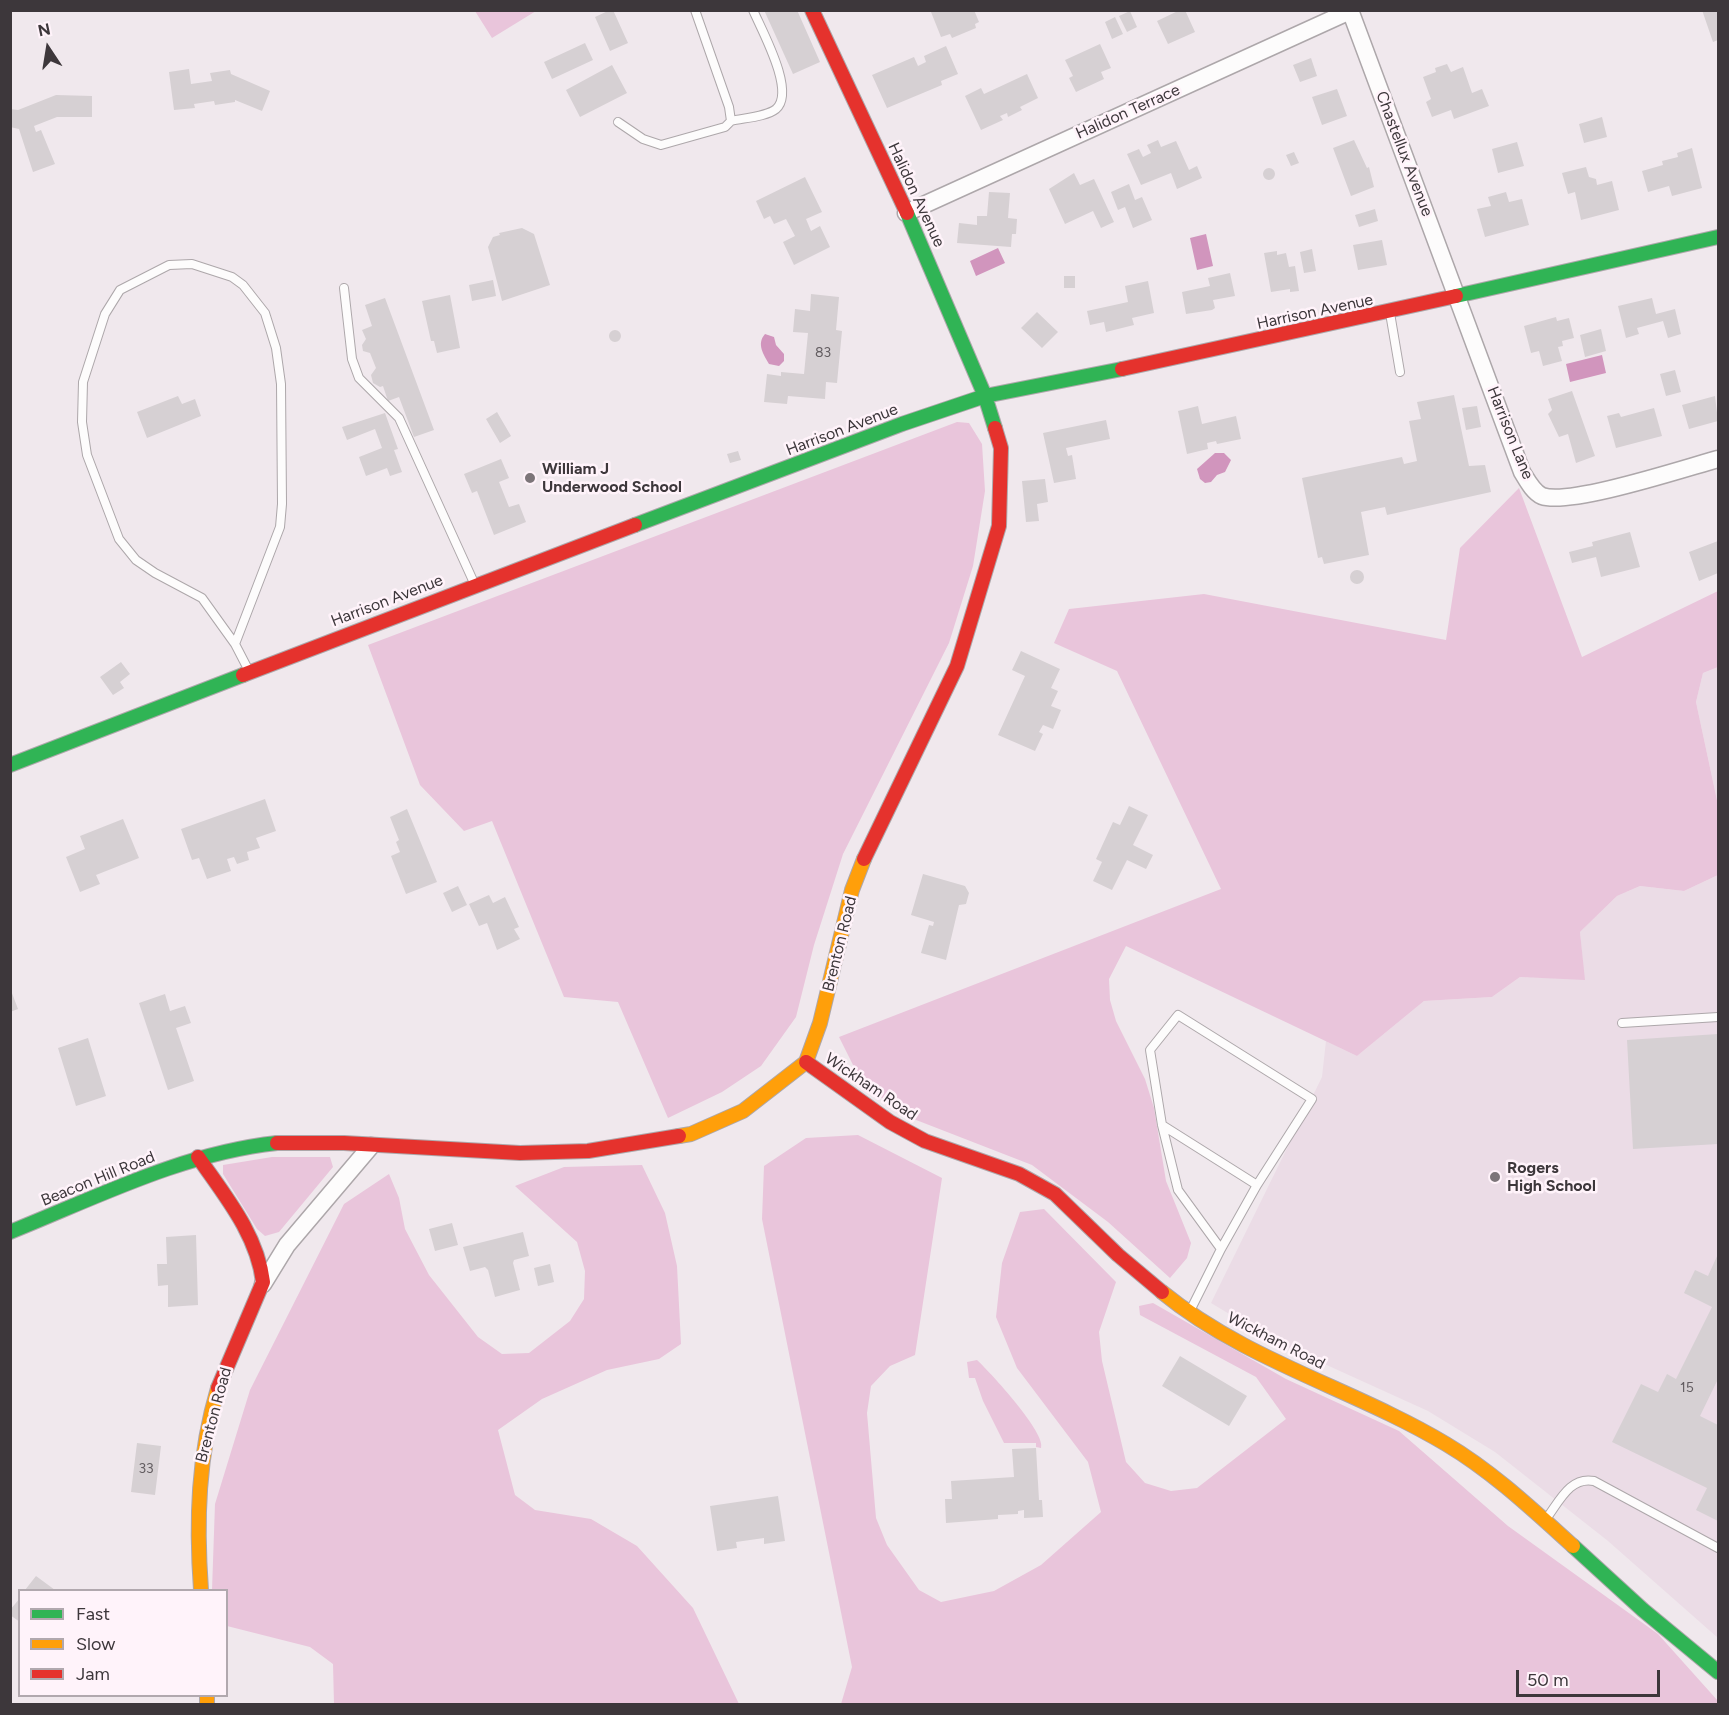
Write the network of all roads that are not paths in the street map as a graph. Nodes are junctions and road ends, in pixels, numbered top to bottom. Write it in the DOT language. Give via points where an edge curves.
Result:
graph roads {
  1 [pos="695,10"];
  2 [pos="753,10"];
  3 [pos="812,10"];
  4 [pos="1350,11"];
  5 [pos="731,121"];
  6 [pos="618,122"];
  7 [pos="906,213"];
  8 [pos="1719,237"];
  9 [pos="344,288"];
  10 [pos="1458,298"];
  11 [pos="1390,312"];
  12 [pos="1400,372"];
  13 [pos="985,396"];
  14 [pos="1719,459"];
  15 [pos="475,585"];
  16 [pos="235,644"];
  17 [pos="249,671"];
  18 [pos="10,765"];
  19 [pos="1719,1017"];
  20 [pos="1622,1023"];
  21 [pos="806,1062"];
  22 [pos="1162,1125"];
  23 [pos="371,1146"];
  24 [pos="198,1157"];
  25 [pos="1257,1185"];
  26 [pos="10,1233"];
  27 [pos="1221,1249"];
  28 [pos="263,1284"];
  29 [pos="1189,1311"];
  30 [pos="1546,1519"];
  31 [pos="1719,1548"];
  32 [pos="201,1589"];
  33 [pos="1719,1672"];
  1 -- 5 [label="lane"];
  2 -- 5 [label="lane" via="783,84 782,102 774,111"];
  3 -- 7 [label="street, Halidon Avenue"];
  4 -- 7 [label="street, Halidon Terrace"];
  4 -- 10 [label="street, Chastellux Avenue"];
  5 -- 6 [label="lane" via="725,127 661,145 643,139"];
  7 -- 13 [label="street, Halidon Avenue"];
  8 -- 10 [label="street, Harrison Avenue"];
  9 -- 15 [label="lane" via="352,359 359,378 399,418"];
  10 -- 11 [label="street, Harrison Avenue"];
  10 -- 14 [label="street, Harrison Lane" via="1522,472 1541,495 1569,497"];
  11 -- 12 [label="lane"];
  11 -- 13 [label="street, Harrison Avenue"];
  13 -- 15 [label="street, Harrison Avenue"];
  13 -- 21 [label="street, Brenton Road" via="1001,448 999,526 957,666 852,890 820,1023"];
  15 -- 17 [label="street, Harrison Avenue"];
  16 -- 16 [label="lane" via="202,598 146,566 119,539 87,455 82,422 84,382 105,314 120,290 169,265 192,264 212,269 243,285 265,313 276,348 281,384 280,527"];
  16 -- 17 [label="lane"];
  17 -- 18 [label="street, Harrison Avenue"];
  19 -- 20 [label="lane"];
  21 -- 23 [label="street" via="743,1112 686,1136 566,1152"];
  21 -- 29 [label="street, Wickham Road" via="890,1122 925,1141 1019,1174 1055,1194 1118,1255"];
  22 -- 25 [label="lane"];
  22 -- 25 [label="lane" via="1150,1050 1178,1016 1312,1100"];
  22 -- 27 [label="lane" via="1178,1190"];
  23 -- 24 [label="street" via="286,1142"];
  23 -- 28 [label="street, Brenton Road" via="287,1245"];
  24 -- 26 [label="street, Beacon Hill Road"];
  24 -- 28 [label="street" via="247,1233 259,1261"];
  25 -- 27 [label="lane"];
  27 -- 29 [label="lane"];
  28 -- 32 [label="street, Brenton Road" via="221,1378 200,1456 197,1545"];
  29 -- 30 [label="street, Wickham Road" via="1254,1352 1445,1443 1499,1479"];
  30 -- 31 [label="lane" via="1573,1483 1583,1479 1594,1481"];
  30 -- 33 [label="street, Wickham Road" via="1643,1610"];
}
